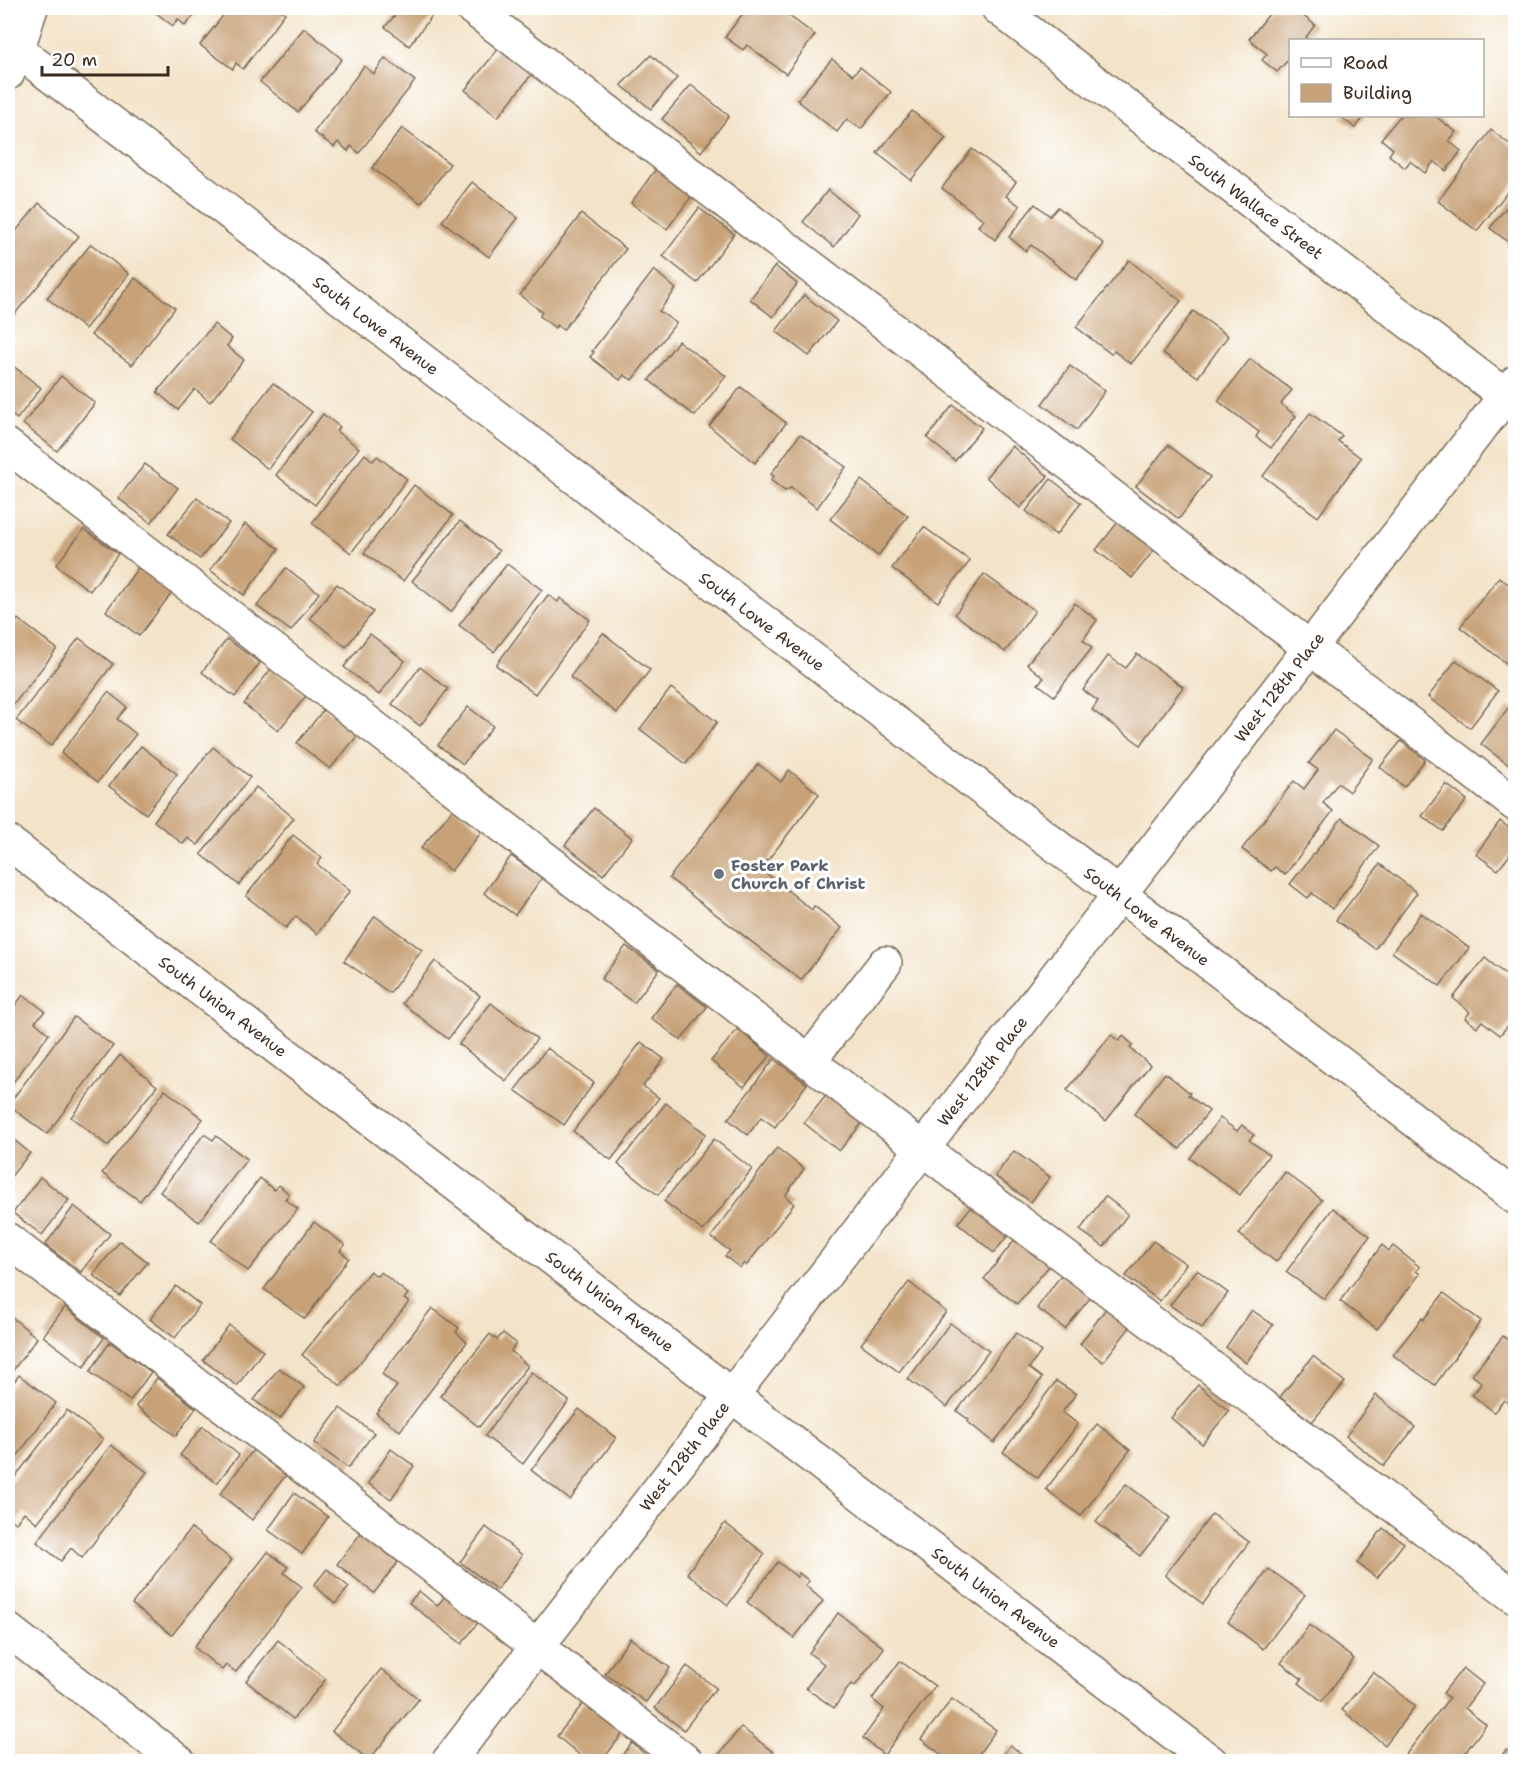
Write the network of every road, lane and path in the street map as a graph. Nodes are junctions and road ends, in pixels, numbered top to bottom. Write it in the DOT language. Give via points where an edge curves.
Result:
graph roads {
  1 [pos="31,8"];
  2 [pos="472,8"];
  3 [pos="998,8"];
  4 [pos="11,56"];
  5 [pos="1512,393"];
  6 [pos="8,446"];
  7 [pos="1310,647"];
  8 [pos="1515,805"];
  9 [pos="8,842"];
  10 [pos="1119,894"];
  11 [pos="885,963"];
  12 [pos="810,1060"];
  13 [pos="923,1148"];
  14 [pos="1515,1198"];
  15 [pos="8,1240"];
  16 [pos="732,1395"];
  17 [pos="1515,1598"];
  18 [pos="8,1630"];
  19 [pos="536,1647"];
  20 [pos="179,1761"];
  21 [pos="448,1761"];
  22 [pos="687,1761"];
  23 [pos="1211,1761"];
  1 -- 4 [label="street"];
  2 -- 7 [label="street"];
  3 -- 5 [label="street, South Wallace Street"];
  4 -- 10 [label="street, South Lowe Avenue"];
  5 -- 7 [label="street, West 128th Place"];
  6 -- 12 [label="street"];
  7 -- 8 [label="street"];
  7 -- 10 [label="street, West 128th Place"];
  9 -- 16 [label="street, South Union Avenue"];
  10 -- 13 [label="street, West 128th Place"];
  10 -- 14 [label="street, South Lowe Avenue"];
  11 -- 12 [label="street"];
  12 -- 13 [label="street"];
  13 -- 16 [label="street, West 128th Place"];
  13 -- 17 [label="street"];
  15 -- 19 [label="street"];
  16 -- 19 [label="street, West 128th Place"];
  16 -- 23 [label="street, South Union Avenue"];
  18 -- 20 [label="street"];
  19 -- 21 [label="street, West 128th Place"];
  19 -- 22 [label="street"];
}
